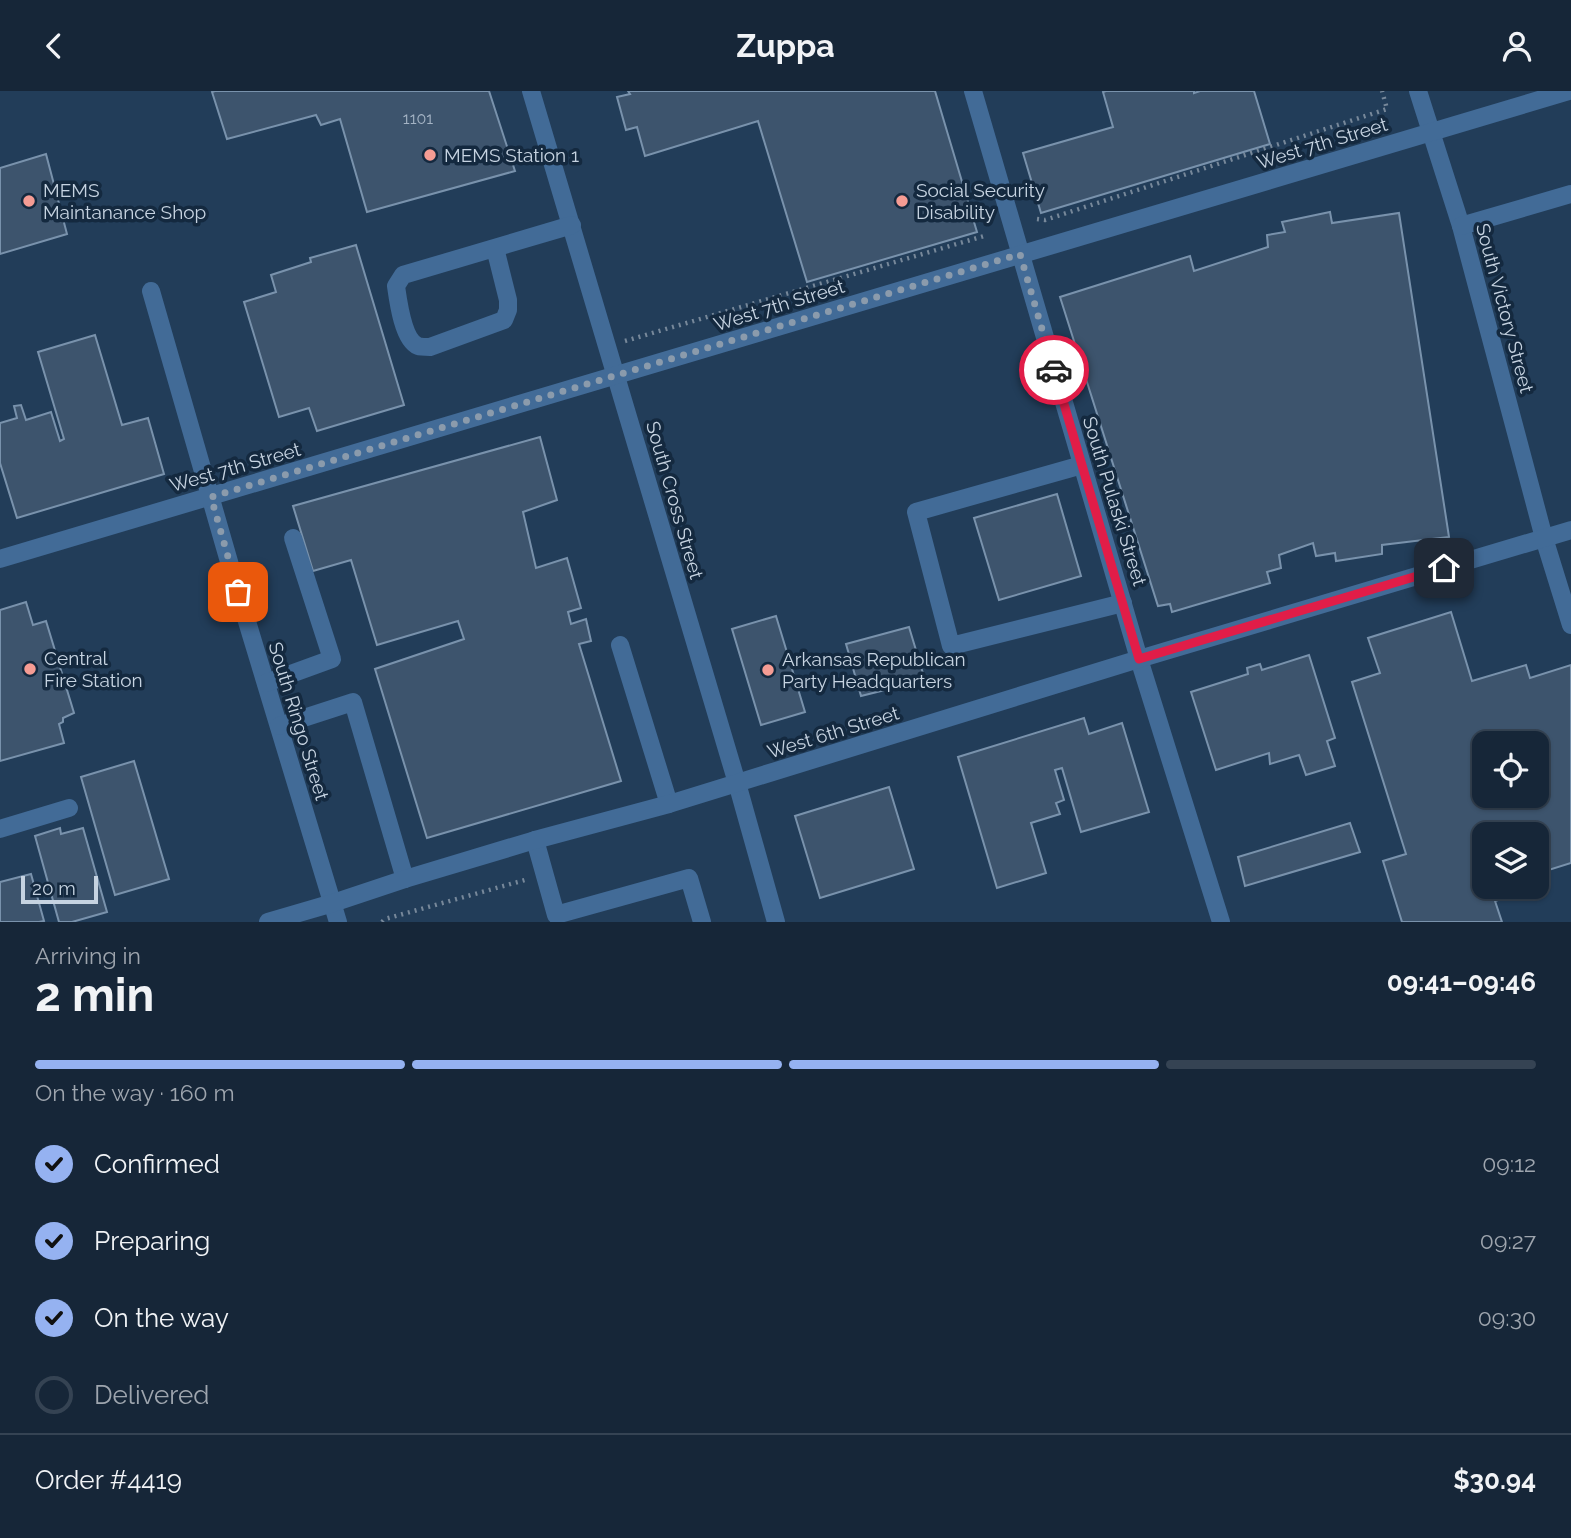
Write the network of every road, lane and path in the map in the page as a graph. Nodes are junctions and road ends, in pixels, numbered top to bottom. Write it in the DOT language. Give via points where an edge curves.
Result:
graph roads {
  1 [pos="531,91"];
  2 [pos="973,91"];
  3 [pos="1382,91"];
  4 [pos="1418,91"];
  5 [pos="1569,91"];
  6 [pos="1431,132"];
  7 [pos="1571,194"];
  8 [pos="1037,219"];
  9 [pos="572,225"];
  10 [pos="1461,226"];
  11 [pos="984,236"];
  12 [pos="495,248"];
  13 [pos="1020,254"];
  14 [pos="151,291"];
  15 [pos="623,342"];
  16 [pos="616,375"];
  17 [pos="1082,465"];
  18 [pos="211,497"];
  19 [pos="1571,530"];
  20 [pos="293,538"];
  21 [pos="1544,538"];
  22 [pos="0,559"];
  23 [pos="1123,603"];
  24 [pos="1571,625"];
  25 [pos="620,645"];
  26 [pos="1139,659"];
  27 [pos="265,683"];
  28 [pos="279,726"];
  29 [pos="737,783"];
  30 [pos="669,804"];
  31 [pos="69,808"];
  32 [pos="0,829"];
  33 [pos="535,840"];
  34 [pos="545,875"];
  35 [pos="405,879"];
  36 [pos="333,903"];
  37 [pos="268,922"];
  38 [pos="338,922"];
  39 [pos="382,922"];
  40 [pos="702,922"];
  41 [pos="776,922"];
  42 [pos="1221,922"];
  1 -- 9 [label="street, South Cross Street"];
  2 -- 13 [label="street, South Pulaski Street"];
  3 -- 8 [label="path" via="1387,109"];
  4 -- 6 [label="street, South Victory Street"];
  5 -- 6 [label="street, West 7th Street"];
  6 -- 10 [label="street, South Victory Street"];
  6 -- 13 [label="street, West 7th Street"];
  7 -- 10 [label="street"];
  9 -- 12 [label="street"];
  9 -- 16 [label="street, South Cross Street"];
  10 -- 21 [label="street, South Victory Street"];
  11 -- 15 [label="path"];
  12 -- 12 [label="street" via="403,275 396,286 399,307 417,346 430,348 504,320 508,300"];
  13 -- 16 [label="street, West 7th Street"];
  13 -- 17 [label="street, South Pulaski Street"];
  14 -- 18 [label="street, South Ringo Street"];
  16 -- 18 [label="street, West 7th Street"];
  16 -- 29 [label="street, South Cross Street"];
  17 -- 23 [label="street, South Pulaski Street"];
  17 -- 23 [label="street" via="916,512 951,646"];
  18 -- 22 [label="street, West 7th Street"];
  18 -- 27 [label="street, South Ringo Street"];
  19 -- 21 [label="street, West 6th Street"];
  20 -- 27 [label="street" via="332,659"];
  21 -- 24 [label="street, South Victory Street"];
  21 -- 26 [label="street, West 6th Street"];
  23 -- 26 [label="street, South Pulaski Street"];
  25 -- 30 [label="street"];
  26 -- 29 [label="street, West 6th Street"];
  26 -- 42 [label="street, South Pulaski Street"];
  27 -- 28 [label="street, South Ringo Street"];
  28 -- 35 [label="street" via="353,702"];
  28 -- 36 [label="street, South Ringo Street"];
  29 -- 30 [label="street, West 6th Street"];
  29 -- 41 [label="street, South Cross Street"];
  30 -- 33 [label="street, West 6th Street"];
  31 -- 32 [label="street"];
  33 -- 34 [label="street"];
  33 -- 35 [label="street, West 6th Street"];
  34 -- 39 [label="path"];
  34 -- 40 [label="street" via="556,915 689,878"];
  35 -- 36 [label="street, West 6th Street"];
  36 -- 37 [label="street, West 6th Street"];
  36 -- 38 [label="street, South Ringo Street"];
}
